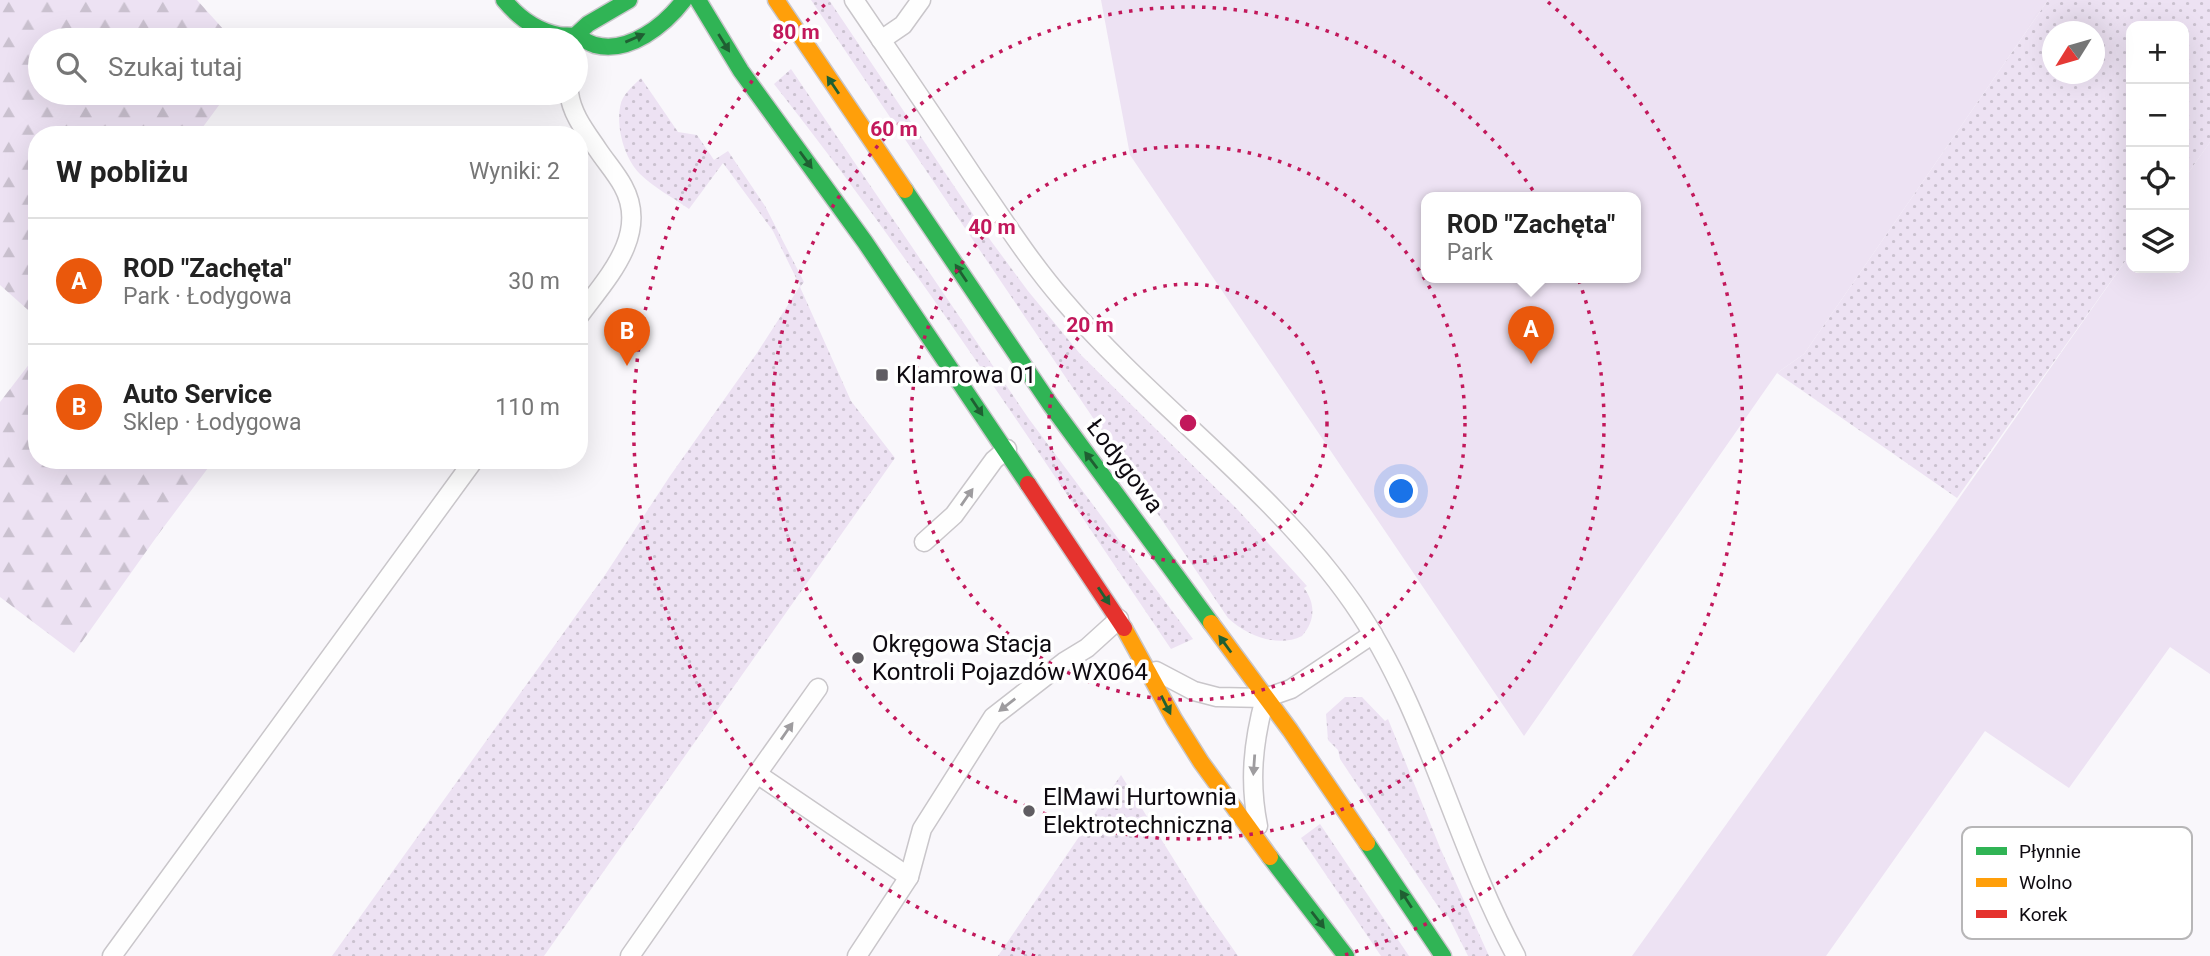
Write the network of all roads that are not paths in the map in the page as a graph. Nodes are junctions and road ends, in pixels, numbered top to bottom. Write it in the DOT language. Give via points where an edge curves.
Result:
graph roads {
  1 [pos="504,0"];
  2 [pos="629,0"];
  3 [pos="684,0"];
  4 [pos="698,0"];
  5 [pos="776,0"];
  6 [pos="854,0"];
  7 [pos="921,0"];
  8 [pos="539,28"];
  9 [pos="584,28"];
  10 [pos="881,40"];
  11 [pos="588,42"];
  12 [pos="573,105"];
  13 [pos="582,126"];
  14 [pos="588,135"];
  15 [pos="588,303"];
  16 [pos="1007,449"];
  17 [pos="467,469"];
  18 [pos="924,542"];
  19 [pos="1119,619"];
  20 [pos="1373,634"];
  21 [pos="1145,666"];
  22 [pos="818,688"];
  23 [pos="1265,698"];
  24 [pos="757,774"];
  25 [pos="1263,849"];
  26 [pos="909,877"];
  27 [pos="112,956"];
  28 [pos="630,956"];
  29 [pos="857,956"];
  30 [pos="1346,956"];
  31 [pos="1443,956"];
  32 [pos="1516,956"];
  1 -- 8 [label="main road"];
  2 -- 9 [label="main road"];
  11 -- 3 [label="main road, one-way" via="616,45 656,29"];
  4 -- 16 [label="main road, one-way" via="751,85"];
  23 -- 5 [label="main road, Łodygowa, one-way" via="1050,404"];
  6 -- 10 [label="lane"];
  7 -- 10 [label="lane" via="903,25"];
  10 -- 20 [label="lane" via="1062,300 1279,511"];
  12 -- 13 [label="lane"];
  14 -- 15 [label="lane" via="624,187 631,215 624,251"];
  18 -- 16 [label="lane, one-way" via="954,515"];
  16 -- 19 [label="main road, one-way"];
  17 -- 27 [label="lane"];
  19 -- 21 [label="main road"];
  19 -- 26 [label="lane, one-way" via="993,716 922,829"];
  20 -- 23 [label="lane" via="1291,689"];
  20 -- 32 [label="lane" via="1408,702"];
  21 -- 23 [label="lane" via="1194,691 1217,697"];
  21 -- 25 [label="main road, one-way" via="1187,740"];
  24 -- 22 [label="lane, one-way"];
  23 -- 25 [label="lane, one-way" via="1257,729 1252,797"];
  31 -- 23 [label="main road, Łodygowa, one-way"];
  24 -- 26 [label="lane"];
  24 -- 28 [label="lane"];
  25 -- 30 [label="main road, one-way"];
  26 -- 29 [label="lane"];
}
